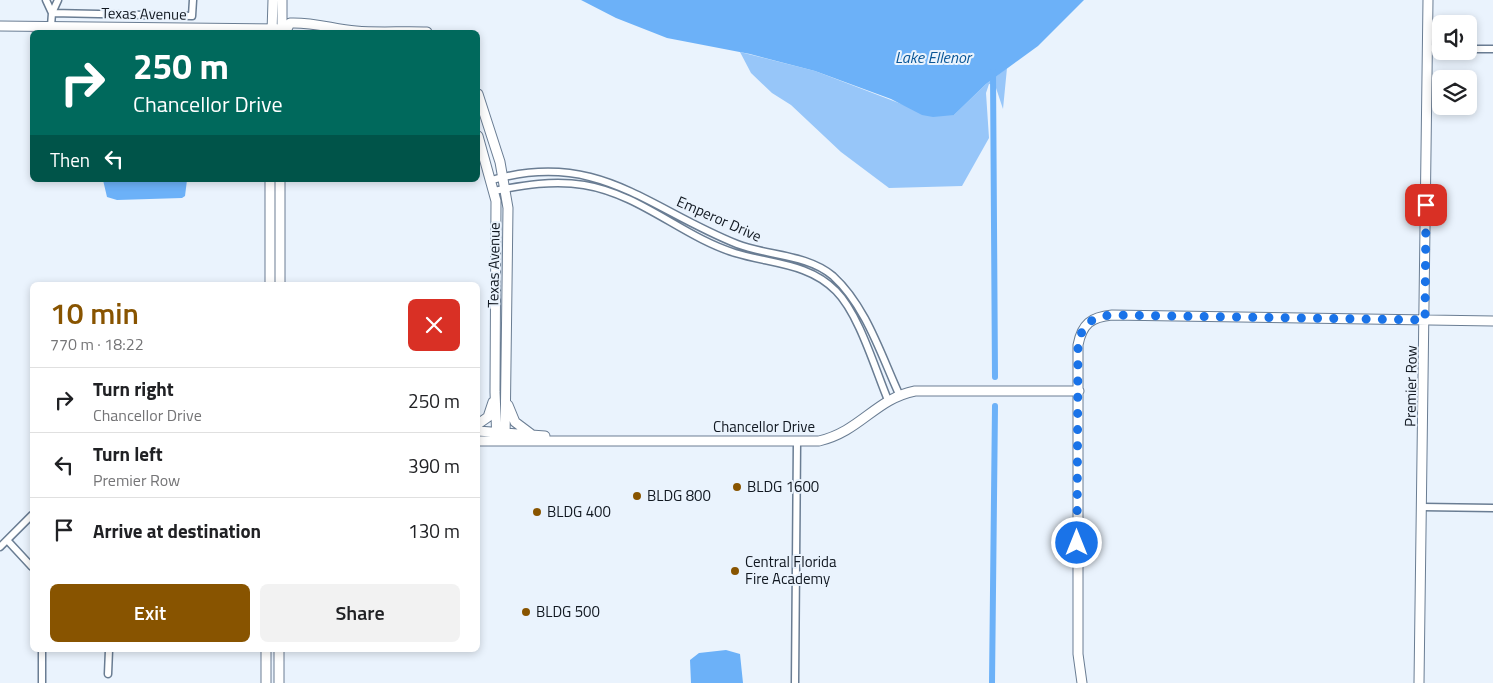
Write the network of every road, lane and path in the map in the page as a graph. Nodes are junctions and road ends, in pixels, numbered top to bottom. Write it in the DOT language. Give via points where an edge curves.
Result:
graph roads {
  1 [pos="46,0"];
  2 [pos="58,0"];
  3 [pos="192,0"];
  4 [pos="273,0"];
  5 [pos="282,0"];
  6 [pos="1428,0"];
  7 [pos="52,13"];
  8 [pos="0,26"];
  9 [pos="51,26"];
  10 [pos="318,28"];
  11 [pos="235,30"];
  12 [pos="281,30"];
  13 [pos="281,30"];
  14 [pos="282,30"];
  15 [pos="341,30"];
  16 [pos="1428,48"];
  17 [pos="1432,48"];
  18 [pos="1477,49"];
  19 [pos="1493,50"];
  20 [pos="480,104"];
  21 [pos="480,142"];
  22 [pos="503,177"];
  23 [pos="492,180"];
  24 [pos="270,182"];
  25 [pos="280,182"];
  26 [pos="505,189"];
  27 [pos="494,191"];
  28 [pos="270,199"];
  29 [pos="280,219"];
  30 [pos="496,223"];
  31 [pos="508,223"];
  32 [pos="270,282"];
  33 [pos="280,282"];
  34 [pos="1425,320"];
  35 [pos="1493,321"];
  36 [pos="1079,391"];
  37 [pos="495,392"];
  38 [pos="900,394"];
  39 [pos="506,397"];
  40 [pos="888,400"];
  41 [pos="480,423"];
  42 [pos="480,432"];
  43 [pos="535,436"];
  44 [pos="501,437"];
  45 [pos="586,439"];
  46 [pos="480,441"];
  47 [pos="797,442"];
  48 [pos="1422,507"];
  49 [pos="1493,508"];
  50 [pos="30,517"];
  51 [pos="7,540"];
  52 [pos="0,547"];
  53 [pos="30,565"];
  54 [pos="42,652"];
  55 [pos="109,652"];
  56 [pos="266,652"];
  57 [pos="279,652"];
  58 [pos="108,674"];
  59 [pos="42,683"];
  60 [pos="266,683"];
  61 [pos="279,683"];
  62 [pos="795,683"];
  63 [pos="1082,683"];
  64 [pos="1419,683"];
  1 -- 7 [label="street"];
  2 -- 7 [label="street"];
  3 -- 7 [label="street" via="192,16"];
  4 -- 12 [label="street"];
  5 -- 13 [label="street"];
  6 -- 16 [label="street, Premier Row"];
  7 -- 9 [label="street"];
  8 -- 9 [label="street, Texas Avenue"];
  9 -- 11 [label="street, Texas Avenue"];
  10 -- 14 [label="street, Texas Avenue" via="290,23"];
  10 -- 15 [label="street, Texas Avenue"];
  16 -- 17 [label="street"];
  16 -- 34 [label="street, Premier Row"];
  18 -- 19 [label="street"];
  20 -- 22 [label="street, Texas Avenue"];
  21 -- 23 [label="street, Texas Avenue"];
  22 -- 23 [label="street, Emperor Drive"];
  22 -- 26 [label="street, Texas Avenue"];
  22 -- 38 [label="street, Emperor Drive" via="554,172 594,177 620,185 737,244 818,266 843,286 854,301"];
  23 -- 27 [label="street, Texas Avenue"];
  24 -- 28 [label="street"];
  25 -- 29 [label="street"];
  26 -- 27 [label="street, Emperor Drive"];
  26 -- 31 [label="street, Texas Avenue"];
  26 -- 40 [label="street, Emperor Drive" via="560,182 601,188 723,248 808,271 836,291 848,306"];
  27 -- 30 [label="street, Texas Avenue"];
  28 -- 29 [label="street" via="276,202 276,214"];
  28 -- 32 [label="street"];
  29 -- 33 [label="street"];
  30 -- 31 [label="street"];
  30 -- 37 [label="street, Texas Avenue"];
  31 -- 39 [label="street, Texas Avenue"];
  34 -- 35 [label="street"];
  34 -- 36 [label="street" via="1097,316 1080,332"];
  34 -- 48 [label="street, Premier Row"];
  36 -- 38 [label="street, Chancellor Drive" via="933,390"];
  36 -- 63 [label="street" via="1078,654"];
  37 -- 41 [label="street" via="488,417"];
  37 -- 44 [label="street, Texas Avenue"];
  38 -- 40 [label="street, Chancellor Drive"];
  39 -- 43 [label="street" via="515,422"];
  39 -- 44 [label="street, Texas Avenue"];
  40 -- 47 [label="street, Chancellor Drive" via="841,434 819,441"];
  42 -- 44 [label="street, Chancellor Drive"];
  43 -- 44 [label="street, Chancellor Drive"];
  43 -- 45 [label="street, Chancellor Drive"];
  44 -- 45 [label="street, Chancellor Drive"];
  44 -- 46 [label="street, Chancellor Drive"];
  45 -- 47 [label="street, Chancellor Drive"];
  47 -- 62 [label="street"];
  48 -- 49 [label="street"];
  48 -- 64 [label="street, Premier Row"];
  50 -- 51 [label="street"];
  51 -- 52 [label="street"];
  51 -- 53 [label="street"];
  54 -- 59 [label="street"];
  55 -- 58 [label="street"];
  56 -- 60 [label="street"];
  57 -- 61 [label="street"];
}
